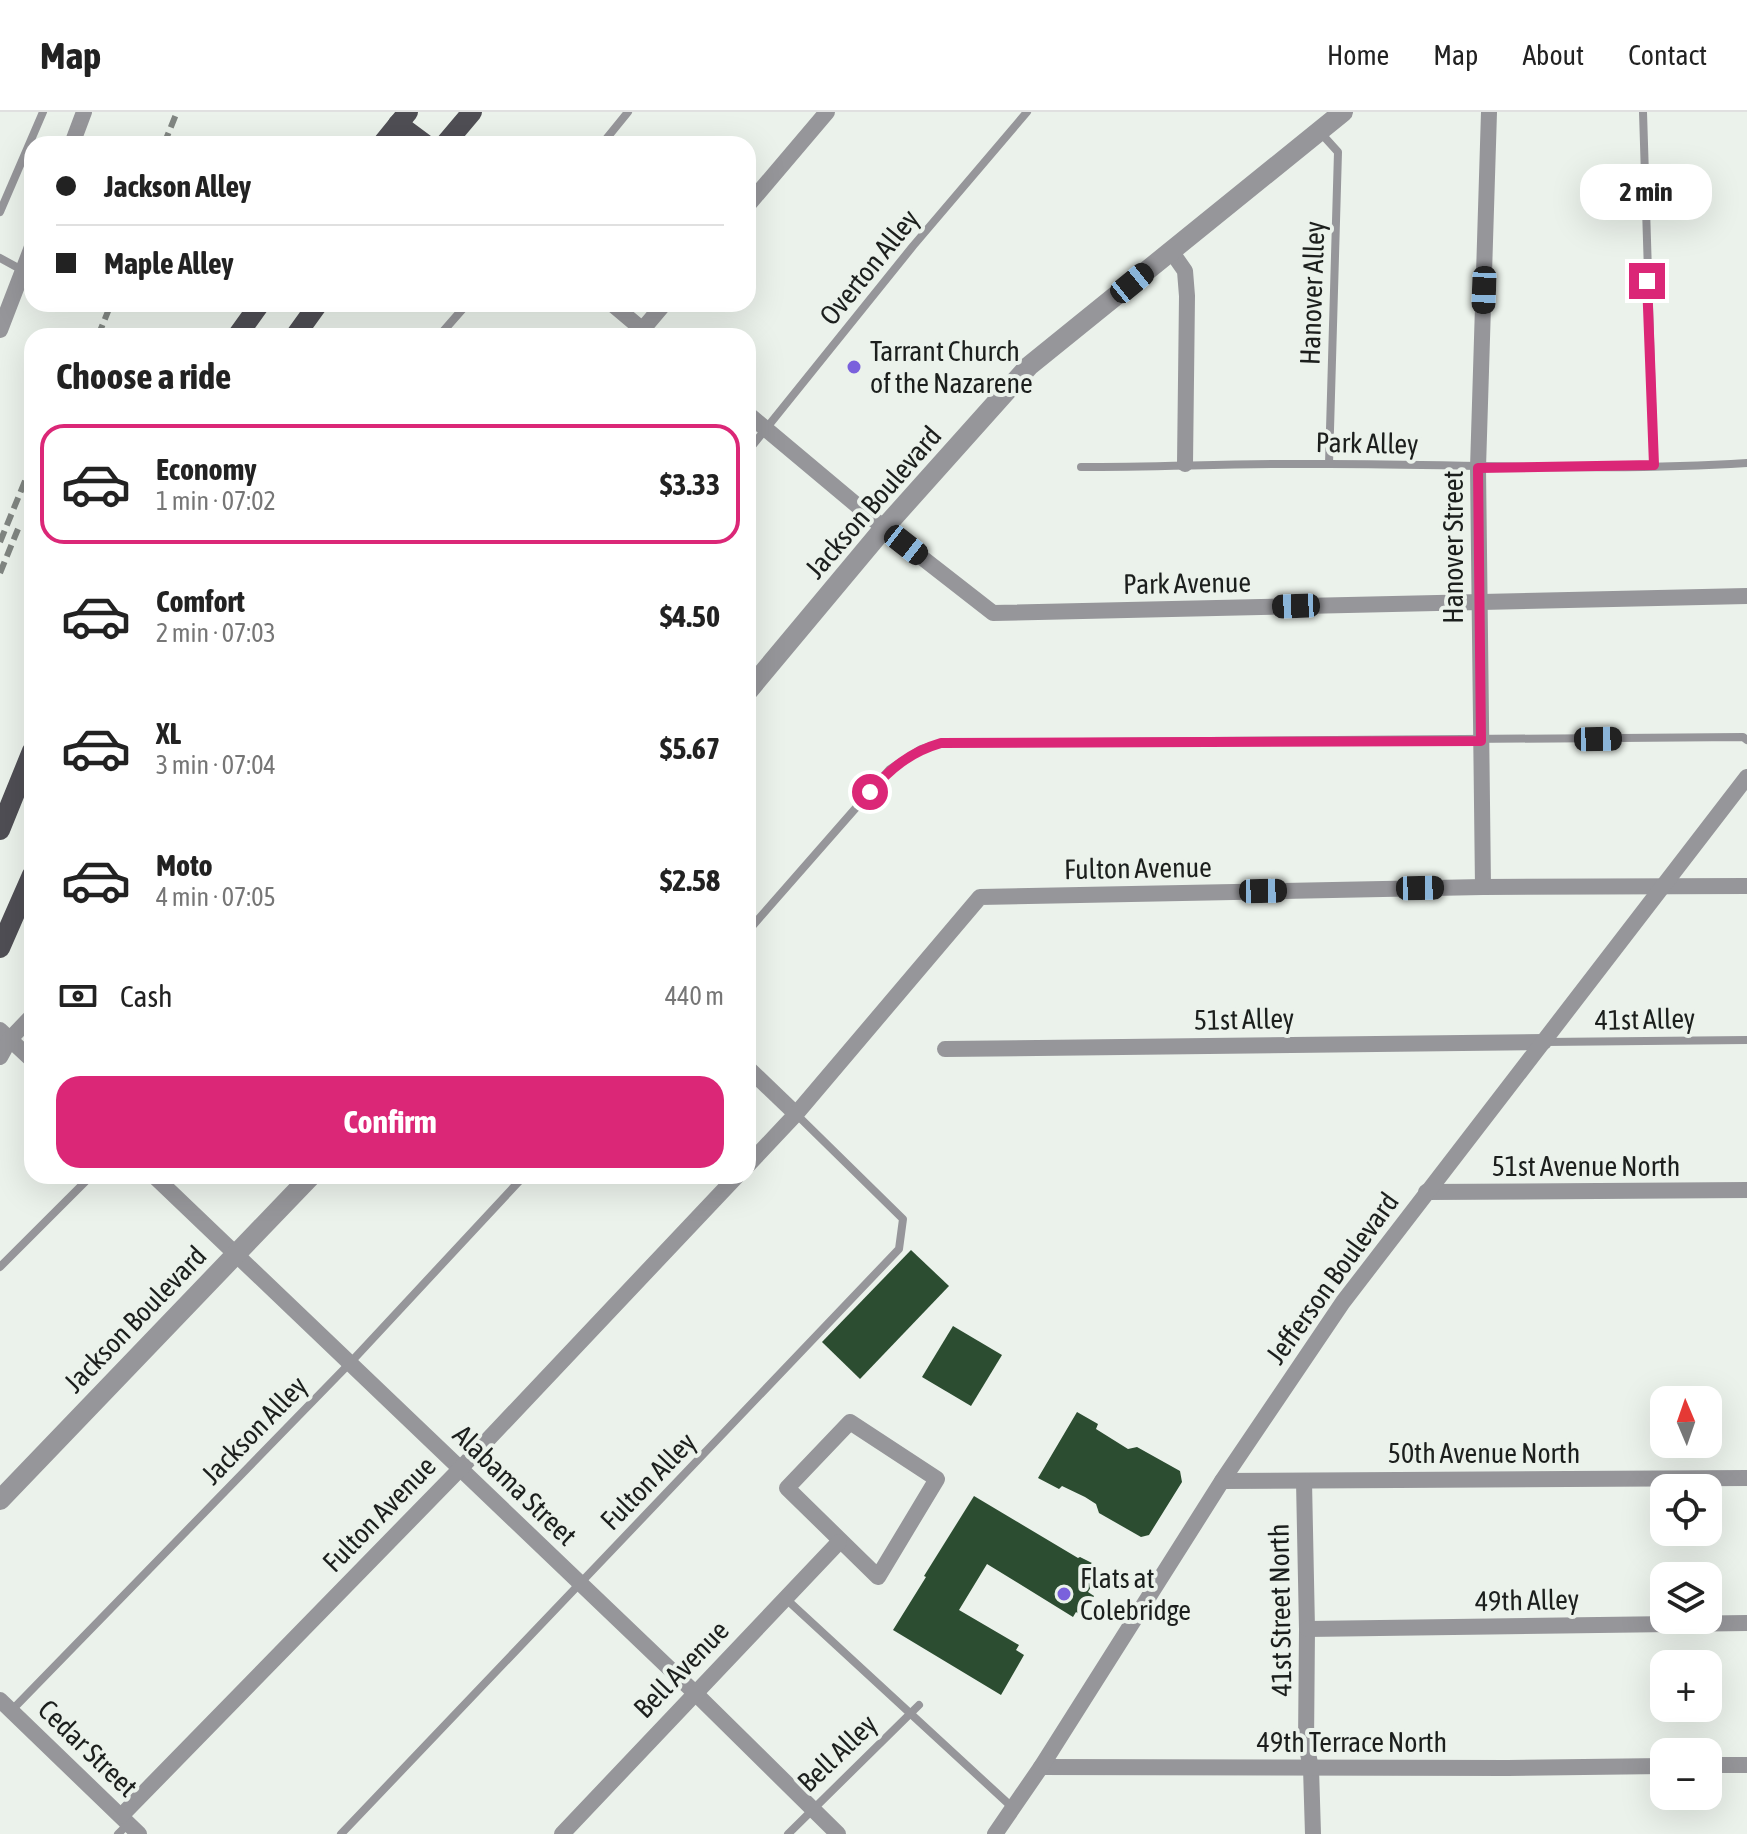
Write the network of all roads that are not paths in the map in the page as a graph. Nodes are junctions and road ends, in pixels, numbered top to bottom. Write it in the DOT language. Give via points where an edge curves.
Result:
graph roads {
  1 [pos="43,112"];
  2 [pos="84,112"];
  3 [pos="472,112"];
  4 [pos="628,112"];
  5 [pos="827,112"];
  6 [pos="1027,112"];
  7 [pos="1343,112"];
  8 [pos="1489,112"];
  9 [pos="1643,112"];
  10 [pos="403,118"];
  11 [pos="1319,131"];
  12 [pos="33,136"];
  13 [pos="75,136"];
  14 [pos="388,136"];
  15 [pos="418,136"];
  16 [pos="452,136"];
  17 [pos="608,136"];
  18 [pos="24,156"];
  19 [pos="756,196"];
  20 [pos="0,212"];
  21 [pos="1171,251"];
  22 [pos="0,258"];
  23 [pos="23,270"];
  24 [pos="460,312"];
  25 [pos="620,312"];
  26 [pos="0,328"];
  27 [pos="446,328"];
  28 [pos="637,328"];
  29 [pos="756,420"];
  30 [pos="767,429"];
  31 [pos="756,442"];
  32 [pos="1747,463"];
  33 [pos="1185,464"];
  34 [pos="1329,464"];
  35 [pos="1654,465"];
  36 [pos="1081,467"];
  37 [pos="1478,468"];
  38 [pos="884,528"];
  39 [pos="1747,596"];
  40 [pos="1479,602"];
  41 [pos="756,681"];
  42 [pos="1747,740"];
  43 [pos="1481,741"];
  44 [pos="24,771"];
  45 [pos="1747,777"];
  46 [pos="0,830"];
  47 [pos="1747,886"];
  48 [pos="1483,887"];
  49 [pos="1661,887"];
  50 [pos="24,893"];
  51 [pos="756,922"];
  52 [pos="0,948"];
  53 [pos="24,1021"];
  54 [pos="5,1034"];
  55 [pos="1747,1040"];
  56 [pos="1544,1042"];
  57 [pos="945,1049"];
  58 [pos="24,1052"];
  59 [pos="0,1057"];
  60 [pos="756,1076"];
  61 [pos="796,1114"];
  62 [pos="756,1156"];
  63 [pos="83,1184"];
  64 [pos="163,1184"];
  65 [pos="303,1184"];
  66 [pos="517,1184"];
  67 [pos="729,1184"];
  68 [pos="1747,1190"];
  69 [pos="1426,1192"];
  70 [pos="237,1253"];
  71 [pos="0,1267"];
  72 [pos="350,1363"];
  73 [pos="461,1468"];
  74 [pos="1747,1478"];
  75 [pos="1222,1481"];
  76 [pos="1304,1481"];
  77 [pos="0,1500"];
  78 [pos="839,1542"];
  79 [pos="580,1584"];
  80 [pos="785,1598"];
  81 [pos="1747,1623"];
  82 [pos="1307,1629"];
  83 [pos="694,1692"];
  84 [pos="6,1705"];
  85 [pos="919,1705"];
  86 [pos="911,1712"];
  87 [pos="1722,1765"];
  88 [pos="1747,1765"];
  89 [pos="1650,1766"];
  90 [pos="1041,1767"];
  91 [pos="1311,1768"];
  92 [pos="812,1808"];
  93 [pos="1013,1808"];
  94 [pos="126,1827"];
  95 [pos="341,1834"];
  96 [pos="562,1834"];
  97 [pos="788,1834"];
  98 [pos="838,1834"];
  99 [pos="995,1834"];
  100 [pos="1313,1834"];
  1 -- 12 [label="lane"];
  2 -- 13 [label="street"];
  3 -- 16 [label="main road"];
  4 -- 17 [label="lane"];
  5 -- 19 [label="street"];
  6 -- 30 [label="lane, Overton Alley"];
  7 -- 11 [label="street, Jackson Boulevard"];
  8 -- 37 [label="street, Hanover Street"];
  9 -- 35 [label="lane"];
  10 -- 14 [label="main road"];
  10 -- 15 [label="main road"];
  11 -- 21 [label="street, Jackson Boulevard"];
  11 -- 34 [label="lane, Hanover Alley" via="1338,152"];
  18 -- 20 [label="lane"];
  21 -- 33 [label="street" via="1185,271 1187,296"];
  21 -- 38 [label="street, Jackson Boulevard" via="1029,366"];
  22 -- 23 [label="lane"];
  23 -- 26 [label="street"];
  24 -- 27 [label="lane"];
  25 -- 28 [label="street"];
  29 -- 30 [label="street, Park Avenue"];
  30 -- 31 [label="lane, Overton Alley"];
  30 -- 38 [label="street, Park Avenue"];
  32 -- 35 [label="lane, Park Alley"];
  33 -- 34 [label="lane, Park Alley"];
  33 -- 36 [label="lane, Park Alley"];
  34 -- 37 [label="lane, Park Alley"];
  35 -- 37 [label="lane, Park Alley"];
  37 -- 40 [label="street, Hanover Street"];
  38 -- 40 [label="street, Park Avenue" via="993,613"];
  38 -- 41 [label="street, Jackson Boulevard"];
  39 -- 40 [label="street, Park Avenue"];
  40 -- 43 [label="street, Hanover Street"];
  42 -- 43 [label="lane"];
  43 -- 48 [label="street, Hanover Street"];
  43 -- 51 [label="lane" via="941,743 890,769"];
  44 -- 46 [label="main road"];
  45 -- 49 [label="street, Jefferson Boulevard"];
  47 -- 49 [label="street, Fulton Avenue"];
  48 -- 49 [label="street, Fulton Avenue"];
  48 -- 61 [label="street, Fulton Avenue" via="980,897"];
  49 -- 56 [label="street, Jefferson Boulevard"];
  50 -- 52 [label="main road"];
  53 -- 54 [label="street"];
  54 -- 58 [label="street"];
  54 -- 59 [label="street"];
  55 -- 56 [label="lane, 41st Alley"];
  56 -- 57 [label="street, 51st Alley"];
  56 -- 69 [label="street, Jefferson Boulevard"];
  60 -- 61 [label="street"];
  61 -- 62 [label="street, Fulton Avenue"];
  61 -- 79 [label="lane, Fulton Alley" via="903,1219 899,1249"];
  63 -- 71 [label="lane"];
  64 -- 70 [label="street, Alabama Street"];
  65 -- 70 [label="street, Jackson Boulevard"];
  66 -- 72 [label="lane, Jackson Alley"];
  67 -- 73 [label="street, Fulton Avenue"];
  68 -- 69 [label="street, 51st Avenue North"];
  69 -- 75 [label="street, Jefferson Boulevard" via="1343,1302"];
  70 -- 72 [label="street, Alabama Street"];
  70 -- 77 [label="street, Jackson Boulevard"];
  72 -- 73 [label="street, Alabama Street"];
  72 -- 84 [label="lane, Jackson Alley"];
  73 -- 79 [label="street, Alabama Street"];
  73 -- 94 [label="street, Fulton Avenue"];
  74 -- 76 [label="street, 50th Avenue North"];
  75 -- 76 [label="street, 50th Avenue North"];
  75 -- 90 [label="street, Jefferson Boulevard"];
  76 -- 82 [label="street, 41st Street North"];
  78 -- 78 [label="street" via="787,1488 850,1422 937,1479 878,1577"];
  78 -- 80 [label="street, Bell Avenue"];
  79 -- 83 [label="street, Alabama Street"];
  79 -- 95 [label="lane, Fulton Alley"];
  80 -- 83 [label="street, Bell Avenue"];
  80 -- 86 [label="lane"];
  81 -- 82 [label="street, 49th Alley"];
  82 -- 91 [label="street, 41st Street North" via="1306,1744"];
  83 -- 92 [label="street, Alabama Street"];
  83 -- 96 [label="street, Bell Avenue"];
  84 -- 94 [label="street, Cedar Street"];
  85 -- 86 [label="lane, Bell Alley"];
  86 -- 92 [label="lane, Bell Alley"];
  86 -- 93 [label="lane"];
  87 -- 88 [label="street"];
  89 -- 91 [label="street, 49th Terrace North"];
  90 -- 91 [label="street, 49th Terrace North"];
  90 -- 93 [label="street, Jefferson Boulevard"];
  91 -- 100 [label="street, 41st Street North"];
  92 -- 97 [label="lane, Bell Alley"];
  92 -- 98 [label="street, Alabama Street"];
  93 -- 99 [label="street, Jefferson Boulevard"];
}
